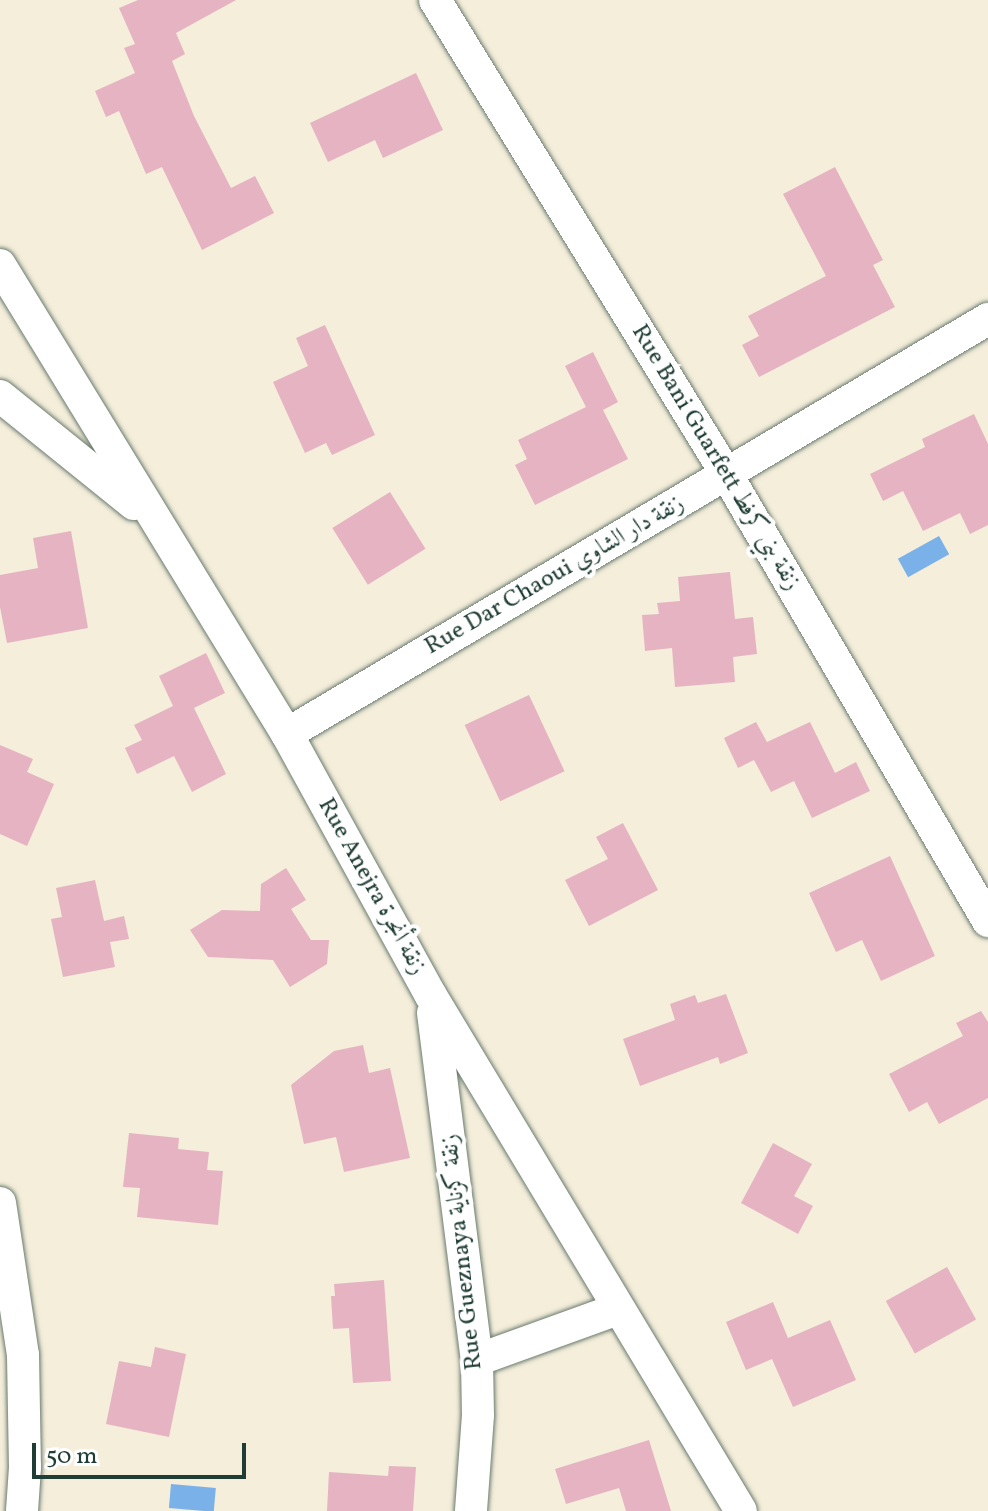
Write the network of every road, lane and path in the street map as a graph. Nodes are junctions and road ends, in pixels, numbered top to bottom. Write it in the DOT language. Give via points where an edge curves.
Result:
graph roads {
  1 [pos="435,0"];
  2 [pos="0,265"];
  3 [pos="988,319"];
  4 [pos="0,396"];
  5 [pos="727,475"];
  6 [pos="152,519"];
  7 [pos="287,734"];
  8 [pos="988,921"];
  9 [pos="430,994"];
  10 [pos="0,1203"];
  11 [pos="618,1309"];
  12 [pos="477,1360"];
  13 [pos="22,1511"];
  14 [pos="471,1511"];
  15 [pos="741,1511"];
  1 -- 5 [label="street, Rue Bani Guarfett زنقة بني كرفط"];
  2 -- 6 [label="street, Rue Anejra زنقة أنجرة"];
  3 -- 5 [label="street, Rue Dar Chaoui زنقة دار الشاوي"];
  4 -- 6 [label="street"];
  5 -- 7 [label="street, Rue Dar Chaoui زنقة دار الشاوي"];
  5 -- 8 [label="street, Rue Bani Guarfett زنقة بني كرفط"];
  6 -- 7 [label="street, Rue Anejra زنقة أنجرة"];
  7 -- 9 [label="street, Rue Anejra زنقة أنجرة"];
  9 -- 11 [label="street, Rue Anejra زنقة أنجرة"];
  9 -- 12 [label="street, Rue Gueznaya زنقة كزناية"];
  10 -- 13 [label="street" via="23,1355"];
  11 -- 12 [label="street"];
  11 -- 15 [label="street, Rue Anejra زنقة أنجرة"];
  12 -- 14 [label="street, Rue Gueznaya زنقة كزناية"];
}
